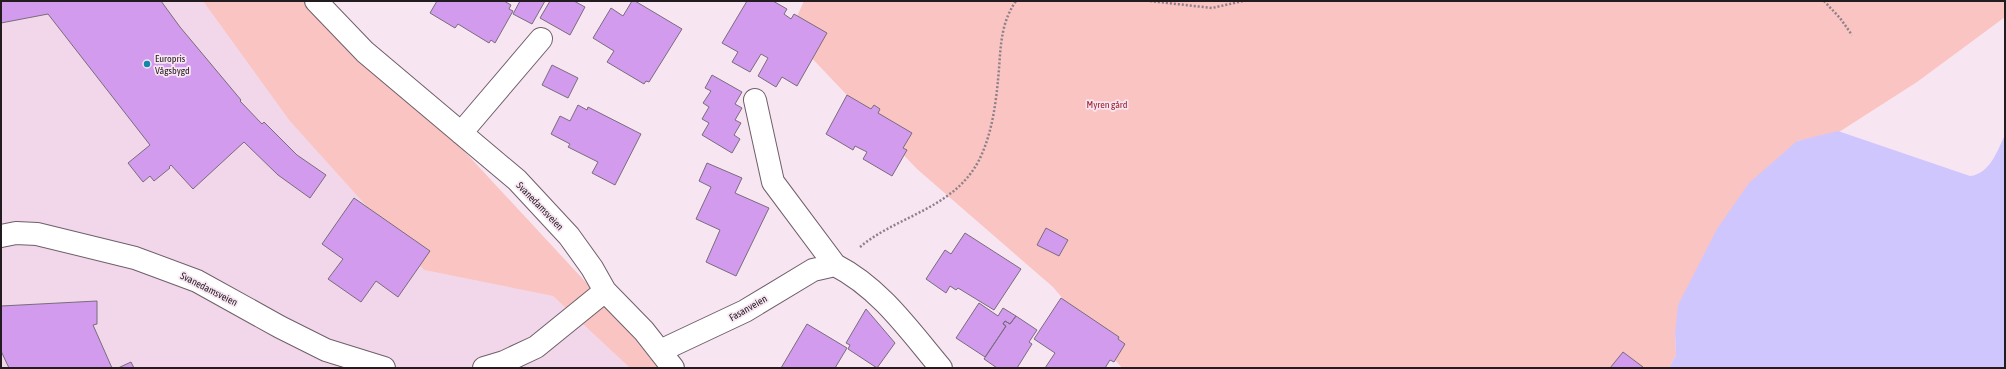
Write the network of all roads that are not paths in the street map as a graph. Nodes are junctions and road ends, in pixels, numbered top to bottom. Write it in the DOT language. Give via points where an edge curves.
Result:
graph roads {
  1 [pos="316,1"];
  2 [pos="541,39"];
  3 [pos="754,100"];
  4 [pos="461,133"];
  5 [pos="1,236"];
  6 [pos="835,265"];
  7 [pos="605,291"];
  8 [pos="660,351"];
  9 [pos="384,368"];
  10 [pos="484,368"];
  11 [pos="673,368"];
  12 [pos="940,368"];
  1 -- 4 [label="street, Svanedamsveien" via="365,52"];
  2 -- 4 [label="street"];
  3 -- 6 [label="street" via="773,182"];
  4 -- 7 [label="street, Svanedamsveien" via="517,180 569,236"];
  5 -- 9 [label="street, Svanedamsveien" via="16,233 37,234 134,258 197,281 326,350"];
  6 -- 8 [label="street, Fasanveien" via="813,270 745,311"];
  6 -- 12 [label="street" via="868,286 903,321"];
  7 -- 8 [label="street, Svanedamsveien"];
  7 -- 10 [label="street" via="536,347"];
  8 -- 11 [label="street, Svanedamsveien"];
}
